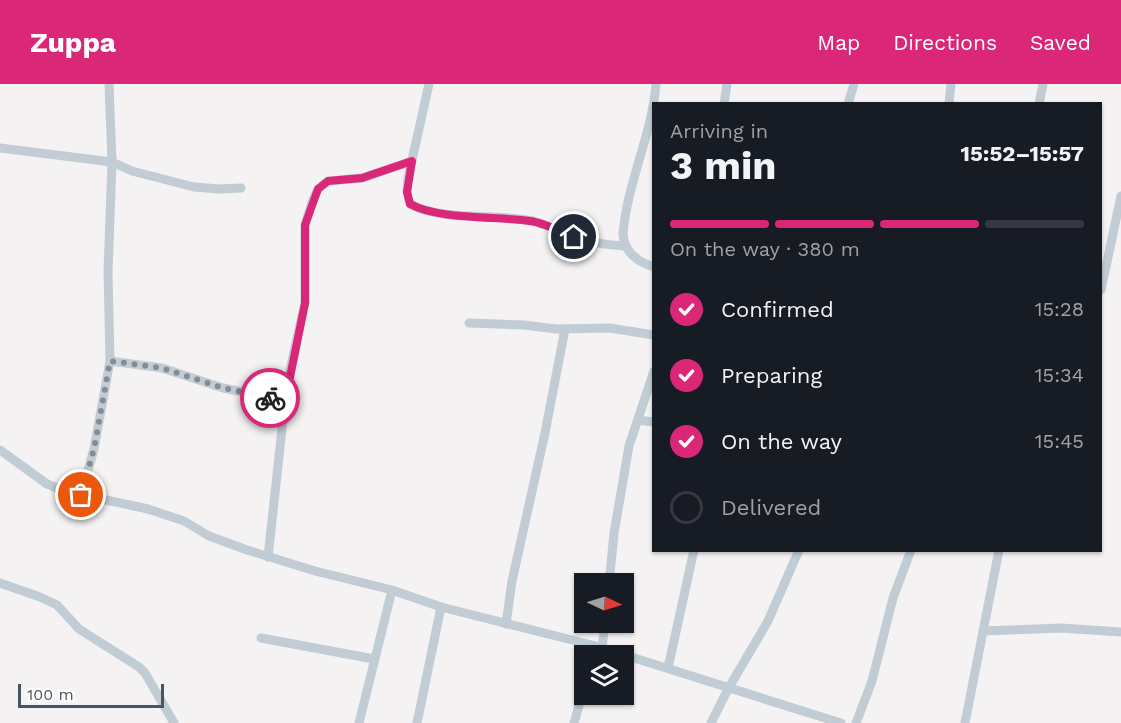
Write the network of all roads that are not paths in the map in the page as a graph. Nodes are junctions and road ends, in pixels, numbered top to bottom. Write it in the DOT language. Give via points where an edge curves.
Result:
graph roads {
  1 [pos="109,84"];
  2 [pos="429,84"];
  3 [pos="656,84"];
  4 [pos="727,84"];
  5 [pos="854,84"];
  6 [pos="951,84"];
  7 [pos="1043,84"];
  8 [pos="653,102"];
  9 [pos="724,102"];
  10 [pos="849,102"];
  11 [pos="949,102"];
  12 [pos="1039,102"];
  13 [pos="652,112"];
  14 [pos="0,148"];
  15 [pos="412,161"];
  16 [pos="112,162"];
  17 [pos="241,188"];
  18 [pos="1121,196"];
  19 [pos="1102,236"];
  20 [pos="1113,239"];
  21 [pos="626,246"];
  22 [pos="652,266"];
  23 [pos="1102,286"];
  24 [pos="469,323"];
  25 [pos="565,329"];
  26 [pos="652,335"];
  27 [pos="110,361"];
  28 [pos="652,377"];
  29 [pos="285,402"];
  30 [pos="638,420"];
  31 [pos="652,422"];
  32 [pos="0,450"];
  33 [pos="81,495"];
  34 [pos="694,552"];
  35 [pos="798,552"];
  36 [pos="910,552"];
  37 [pos="999,552"];
  38 [pos="268,557"];
  39 [pos="610,573"];
  40 [pos="0,583"];
  41 [pos="392,590"];
  42 [pos="441,607"];
  43 [pos="506,624"];
  44 [pos="983,631"];
  45 [pos="1121,632"];
  46 [pos="261,638"];
  47 [pos="580,645"];
  48 [pos="374,659"];
  49 [pos="634,659"];
  50 [pos="668,668"];
  51 [pos="728,689"];
  52 [pos="579,705"];
  53 [pos="820,720"];
  54 [pos="174,723"];
  55 [pos="359,723"];
  56 [pos="417,723"];
  57 [pos="574,723"];
  58 [pos="711,723"];
  59 [pos="841,723"];
  60 [pos="856,723"];
  61 [pos="965,723"];
  1 -- 16 [label="street"];
  2 -- 15 [label="street"];
  3 -- 8 [label="street"];
  4 -- 9 [label="street"];
  5 -- 10 [label="street"];
  6 -- 11 [label="street"];
  7 -- 12 [label="street"];
  13 -- 21 [label="street" via="623,228"];
  14 -- 16 [label="street"];
  15 -- 21 [label="street" via="407,192 410,204 417,208 532,221 574,237"];
  15 -- 29 [label="street" via="362,178 328,181 318,189 305,225 305,303"];
  16 -- 17 [label="street" via="194,187"];
  16 -- 27 [label="street"];
  18 -- 20 [label="street"];
  19 -- 20 [label="street"];
  20 -- 23 [label="street"];
  21 -- 22 [label="street" via="640,263"];
  24 -- 25 [label="street"];
  25 -- 26 [label="street" via="610,328"];
  25 -- 43 [label="street"];
  27 -- 29 [label="street" via="162,368 223,388"];
  27 -- 33 [label="street"];
  28 -- 30 [label="street"];
  29 -- 38 [label="street"];
  30 -- 31 [label="street"];
  30 -- 39 [label="street" via="629,446"];
  32 -- 33 [label="street" via="47,484"];
  33 -- 38 [label="street" via="148,509"];
  34 -- 50 [label="street"];
  35 -- 51 [label="street" via="768,621"];
  36 -- 60 [label="street"];
  37 -- 44 [label="street"];
  38 -- 41 [label="street"];
  40 -- 54 [label="street" via="57,605 79,629 139,667"];
  41 -- 42 [label="street"];
  41 -- 48 [label="street"];
  42 -- 43 [label="street"];
  42 -- 56 [label="street"];
  43 -- 47 [label="street"];
  44 -- 45 [label="street" via="1061,628"];
  44 -- 61 [label="street"];
  46 -- 48 [label="street"];
  48 -- 55 [label="street"];
  49 -- 50 [label="street"];
  50 -- 51 [label="street"];
  51 -- 53 [label="street"];
  51 -- 58 [label="street"];
  52 -- 57 [label="street"];
  53 -- 59 [label="street"];
}
